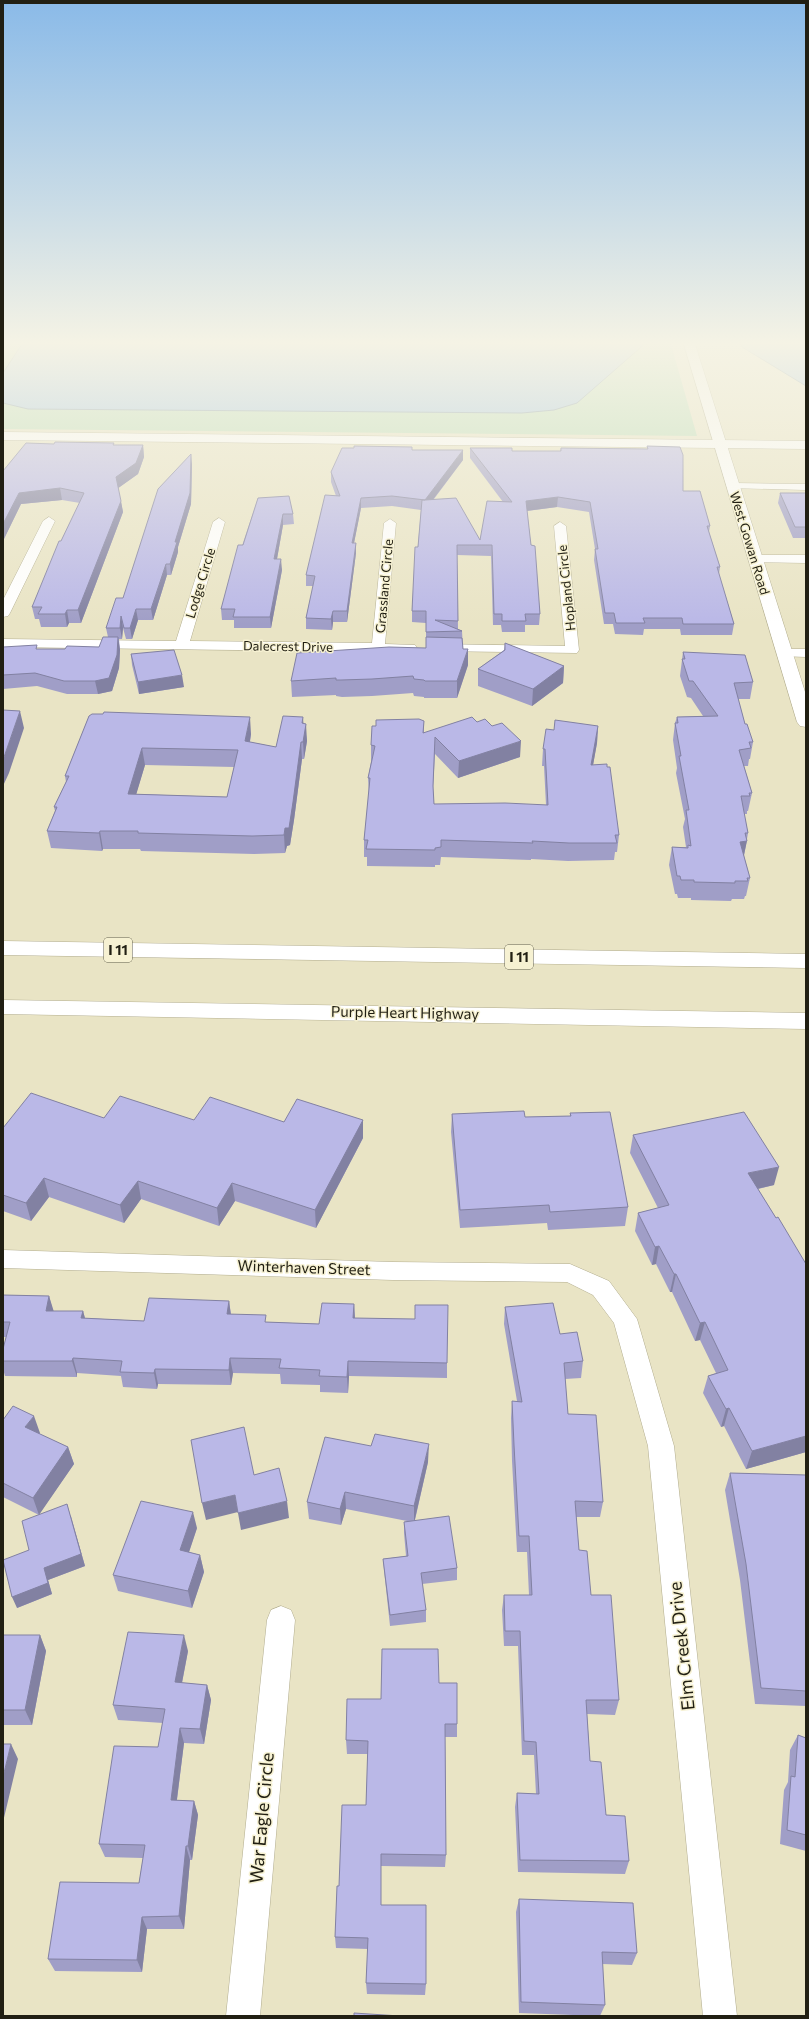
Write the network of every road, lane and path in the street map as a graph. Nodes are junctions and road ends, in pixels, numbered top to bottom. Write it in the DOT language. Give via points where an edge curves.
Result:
graph roads {
  1 [pos="718,435"];
  2 [pos="3,436"];
  3 [pos="721,444"];
  4 [pos="806,445"];
  5 [pos="733,486"];
  6 [pos="806,487"];
  7 [pos="49,521"];
  8 [pos="219,522"];
  9 [pos="390,524"];
  10 [pos="560,526"];
  11 [pos="755,559"];
  12 [pos="806,559"];
  13 [pos="3,613"];
  14 [pos="3,643"];
  15 [pos="182,644"];
  16 [pos="378,648"];
  17 [pos="572,650"];
  18 [pos="784,653"];
  19 [pos="806,653"];
  20 [pos="806,722"];
  21 [pos="3,948"];
  22 [pos="806,961"];
  23 [pos="3,1008"];
  24 [pos="806,1021"];
  25 [pos="3,1259"];
  26 [pos="601,1288"];
  27 [pos="281,1620"];
  28 [pos="243,2016"];
  29 [pos="720,2016"];
  1 -- 3 [label="main road, West Gowan Road"];
  2 -- 3 [label="main road"];
  3 -- 4 [label="main road"];
  3 -- 5 [label="main road, West Gowan Road"];
  5 -- 6 [label="street"];
  5 -- 11 [label="main road, West Gowan Road"];
  7 -- 13 [label="street"];
  8 -- 15 [label="street, Lodge Circle"];
  9 -- 16 [label="street, Grassland Circle"];
  10 -- 17 [label="street, Hopland Circle"];
  11 -- 12 [label="street"];
  11 -- 18 [label="main road, West Gowan Road"];
  14 -- 15 [label="street, Dalecrest Drive"];
  15 -- 16 [label="street, Dalecrest Drive"];
  16 -- 17 [label="street, Dalecrest Drive"];
  18 -- 19 [label="street"];
  18 -- 20 [label="main road, West Gowan Road"];
  21 -- 22 [label="main road, I 11"];
  23 -- 24 [label="main road, Purple Heart Highway"];
  25 -- 26 [label="street, Winterhaven Street" via="393,1271 570,1273"];
  26 -- 29 [label="street, Elm Creek Drive" via="625,1319 661,1446"];
  27 -- 28 [label="street, War Eagle Circle"];
}
